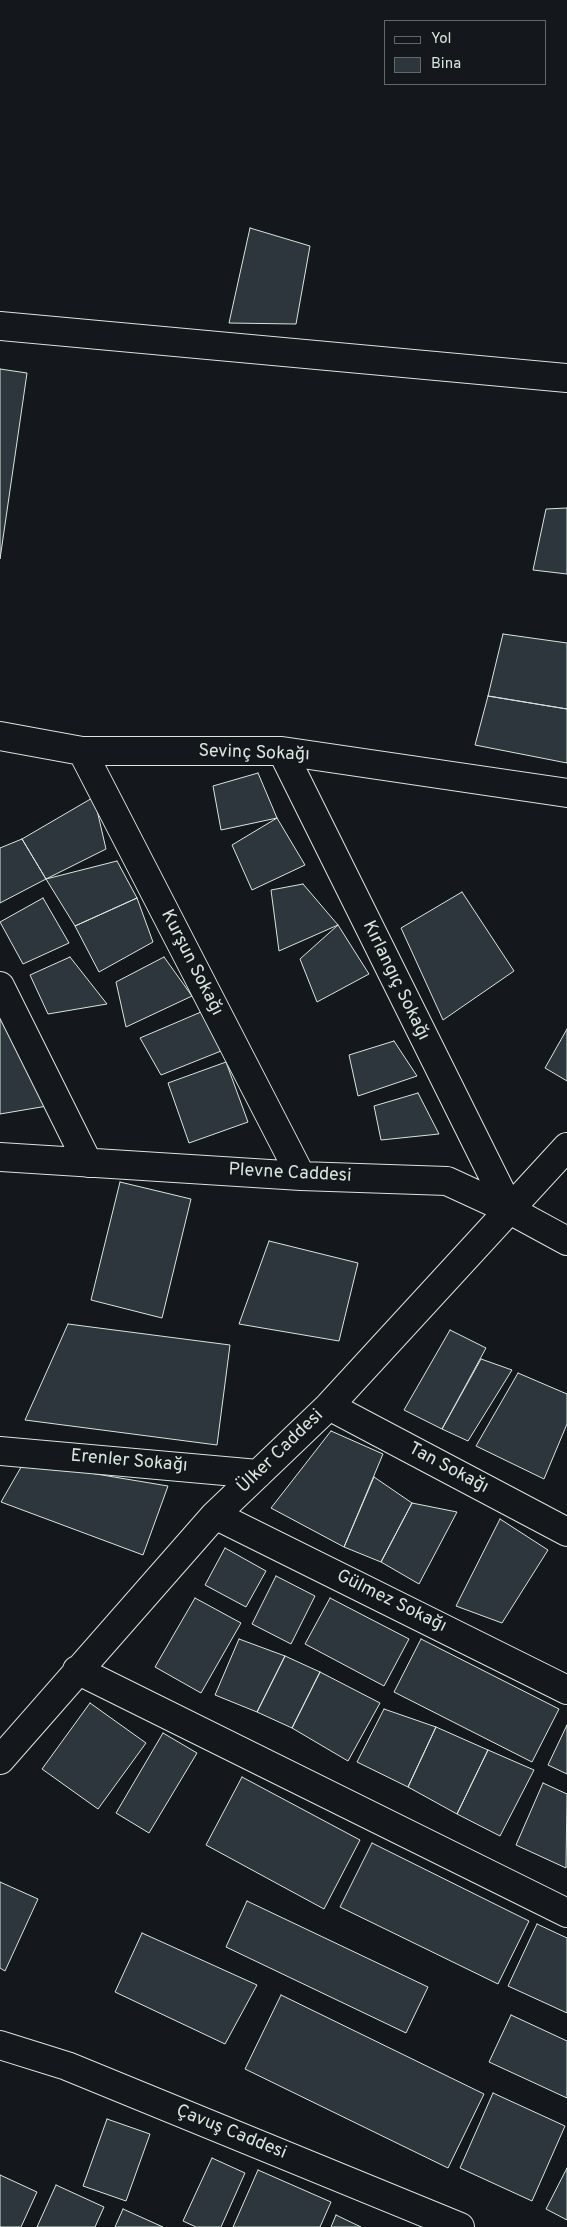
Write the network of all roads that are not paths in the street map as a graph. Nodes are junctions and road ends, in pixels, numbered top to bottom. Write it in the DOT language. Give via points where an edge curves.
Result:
graph roads {
  1 [pos="0,326"];
  2 [pos="567,378"];
  3 [pos="0,736"];
  4 [pos="82,751"];
  5 [pos="282,751"];
  6 [pos="567,793"];
  7 [pos="0,986"];
  8 [pos="567,1147"];
  9 [pos="0,1157"];
  10 [pos="88,1163"];
  11 [pos="301,1176"];
  12 [pos="510,1210"];
  13 [pos="567,1241"];
  14 [pos="329,1406"];
  15 [pos="0,1451"];
  16 [pos="258,1474"];
  17 [pos="215,1515"];
  18 [pos="567,1532"];
  19 [pos="77,1670"];
  20 [pos="567,1690"];
  21 [pos="10,1731"];
  22 [pos="0,1760"];
  23 [pos="567,1913"];
  24 [pos="0,2045"];
  25 [pos="460,2227"];
  1 -- 2 [label="street"];
  3 -- 4 [label="street, Sevinç Sokağı"];
  4 -- 5 [label="street, Sevinç Sokağı"];
  4 -- 11 [label="street, Kurşun Sokağı"];
  5 -- 6 [label="street, Sevinç Sokağı"];
  5 -- 12 [label="street, Kırlangıç Sokağı"];
  7 -- 10 [label="street"];
  8 -- 12 [label="street, Ülker Caddesi"];
  9 -- 10 [label="street, Plevne Caddesi"];
  10 -- 11 [label="street, Plevne Caddesi"];
  11 -- 12 [label="street, Plevne Caddesi" via="448,1181"];
  12 -- 13 [label="street, Plevne Caddesi"];
  12 -- 14 [label="street, Ülker Caddesi"];
  14 -- 16 [label="street, Ülker Caddesi"];
  14 -- 18 [label="street, Tan Sokağı"];
  15 -- 16 [label="street, Erenler Sokağı"];
  16 -- 17 [label="street, Ülker Caddesi"];
  17 -- 19 [label="street, Ülker Caddesi"];
  17 -- 20 [label="street, Gülmez Sokağı"];
  19 -- 21 [label="street, Ülker Caddesi"];
  19 -- 23 [label="street"];
  21 -- 22 [label="street, Ülker Caddesi"];
  24 -- 25 [label="street, Çavuş Caddesi" via="67,2066"];
}
